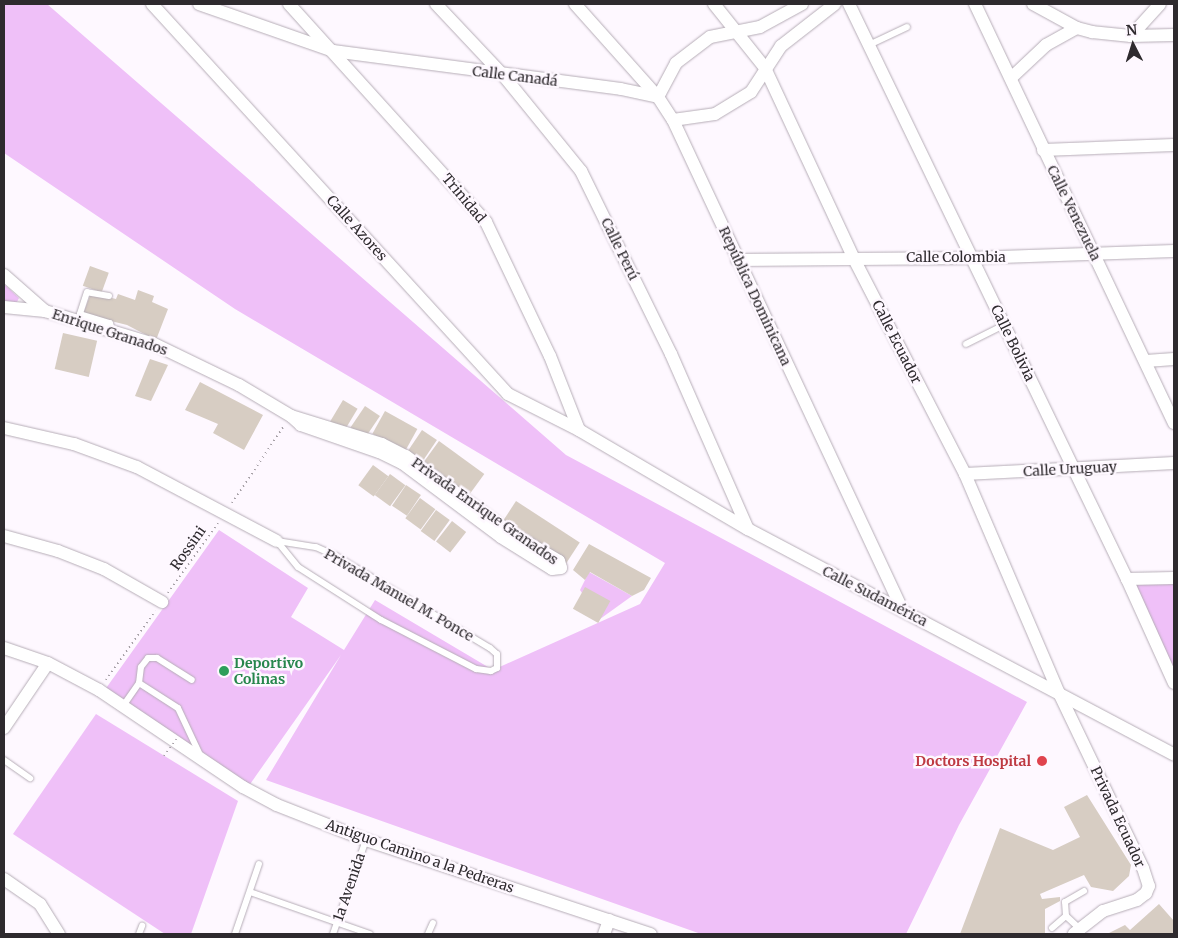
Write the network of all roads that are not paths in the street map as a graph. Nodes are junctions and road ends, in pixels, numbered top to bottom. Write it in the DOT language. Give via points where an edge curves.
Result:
graph roads {
  1 [pos="152,4"];
  2 [pos="199,4"];
  3 [pos="289,4"];
  4 [pos="436,4"];
  5 [pos="575,4"];
  6 [pos="714,4"];
  7 [pos="802,4"];
  8 [pos="835,4"];
  9 [pos="848,4"];
  10 [pos="975,4"];
  11 [pos="1033,4"];
  12 [pos="1160,4"];
  13 [pos="907,27"];
  14 [pos="1077,28"];
  15 [pos="738,30"];
  16 [pos="1174,35"];
  17 [pos="1131,36"];
  18 [pos="869,45"];
  19 [pos="333,51"];
  20 [pos="764,68"];
  21 [pos="504,75"];
  22 [pos="1011,78"];
  23 [pos="658,97"];
  24 [pos="673,120"];
  25 [pos="1174,145"];
  26 [pos="1043,150"];
  27 [pos="1174,251"];
  28 [pos="1095,255"];
  29 [pos="853,257"];
  30 [pos="972,258"];
  31 [pos="737,260"];
  32 [pos="4,275"];
  33 [pos="109,296"];
  34 [pos="4,307"];
  35 [pos="45,312"];
  36 [pos="1004,325"];
  37 [pos="112,330"];
  38 [pos="966,344"];
  39 [pos="1174,360"];
  40 [pos="1146,361"];
  41 [pos="290,416"];
  42 [pos="1174,423"];
  43 [pos="4,428"];
  44 [pos="579,430"];
  45 [pos="1174,463"];
  46 [pos="1075,470"];
  47 [pos="965,474"];
  48 [pos="748,529"];
  49 [pos="4,536"];
  50 [pos="277,541"];
  51 [pos="1174,578"];
  52 [pos="1127,579"];
  53 [pos="162,602"];
  54 [pos="902,609"];
  55 [pos="4,648"];
  56 [pos="48,663"];
  57 [pos="192,680"];
  58 [pos="139,683"];
  59 [pos="1174,683"];
  60 [pos="1059,693"];
  61 [pos="123,706"];
  62 [pos="4,728"];
  63 [pos="1174,754"];
  64 [pos="202,759"];
  65 [pos="4,760"];
  66 [pos="30,778"];
  67 [pos="366,840"];
  68 [pos="259,864"];
  69 [pos="4,878"];
  70 [pos="1084,890"];
  71 [pos="250,892"];
  72 [pos="1066,916"];
  73 [pos="609,920"];
  74 [pos="336,923"];
  75 [pos="433,923"];
  76 [pos="142,926"];
  77 [pos="1052,928"];
  78 [pos="1077,931"];
  79 [pos="59,934"];
  80 [pos="139,934"];
  81 [pos="235,934"];
  82 [pos="332,934"];
  83 [pos="370,934"];
  84 [pos="428,934"];
  85 [pos="604,934"];
  86 [pos="651,934"];
  1 -- 44 [label="street, Calle Azores" via="508,394"];
  2 -- 19 [label="street, Calle Canadá"];
  3 -- 19 [label="street, Trinidad"];
  4 -- 21 [label="street, Calle Perú"];
  5 -- 23 [label="street, República Dominicana"];
  6 -- 15 [label="street, Calle Ecuador"];
  7 -- 15 [label="street" via="760,27"];
  8 -- 20 [label="street" via="781,46"];
  9 -- 18 [label="street, Calle Bolivia"];
  10 -- 22 [label="street, Calle Venezuela"];
  11 -- 14 [label="street"];
  12 -- 17 [label="street"];
  13 -- 18 [label="lane"];
  14 -- 17 [label="street"];
  14 -- 22 [label="street" via="1046,45"];
  15 -- 20 [label="street, Calle Ecuador"];
  15 -- 23 [label="street" via="710,37 676,63"];
  16 -- 17 [label="street"];
  18 -- 30 [label="street, Calle Bolivia"];
  19 -- 21 [label="street, Calle Canadá"];
  19 -- 44 [label="street, Trinidad" via="486,222 550,356"];
  20 -- 24 [label="street" via="758,86 715,114"];
  20 -- 29 [label="street, Calle Ecuador"];
  21 -- 23 [label="street, Calle Canadá" via="621,88"];
  21 -- 48 [label="street, Calle Perú" via="566,151 595,197 671,354"];
  22 -- 26 [label="street, Calle Venezuela"];
  23 -- 24 [label="street, República Dominicana"];
  24 -- 31 [label="street, República Dominicana"];
  25 -- 26 [label="street"];
  26 -- 28 [label="street, Calle Venezuela"];
  27 -- 28 [label="street, Calle Colombia"];
  28 -- 30 [label="street, Calle Colombia"];
  28 -- 40 [label="street, Calle Venezuela"];
  29 -- 30 [label="street, Calle Colombia"];
  29 -- 31 [label="street, Calle Colombia"];
  29 -- 47 [label="street, Calle Ecuador"];
  30 -- 36 [label="street, Calle Bolivia"];
  31 -- 54 [label="street, República Dominicana"];
  32 -- 35 [label="street"];
  33 -- 37 [label="lane" via="87,292 80,314 110,324"];
  34 -- 35 [label="street, Enrique Granados"];
  35 -- 37 [label="street, Enrique Granados"];
  36 -- 38 [label="lane"];
  36 -- 46 [label="street, Calle Bolivia"];
  37 -- 41 [label="street, Enrique Granados" via="193,362"];
  39 -- 40 [label="street"];
  40 -- 42 [label="street, Calle Venezuela"];
  41 -- 41 [label="street, Privada Enrique Granados" via="301,425 402,463 501,537 552,569 561,568 559,561 508,531 406,456 382,444"];
  43 -- 50 [label="street, Privada Manuel M. Ponce" via="74,444 137,467"];
  44 -- 48 [label="street, Calle Sudamérica"];
  45 -- 46 [label="street, Calle Uruguay"];
  46 -- 47 [label="street, Calle Uruguay"];
  46 -- 52 [label="street, Calle Bolivia"];
  47 -- 60 [label="street, Calle Ecuador"];
  48 -- 54 [label="street, Calle Sudamérica"];
  49 -- 53 [label="street" via="58,551 104,569"];
  50 -- 50 [label="lane, Privada Manuel M. Ponce" via="316,547 336,556 490,648 497,654 499,662 491,671 476,669 381,620 298,567"];
  51 -- 52 [label="street"];
  52 -- 59 [label="street, Calle Bolivia"];
  54 -- 60 [label="street, Calle Sudamérica"];
  55 -- 56 [label="street, Antiguo Camino a la Pedreras"];
  56 -- 61 [label="street, Antiguo Camino a la Pedreras"];
  56 -- 62 [label="street"];
  57 -- 58 [label="lane" via="153,657 141,667"];
  58 -- 61 [label="lane"];
  58 -- 64 [label="lane" via="178,708"];
  60 -- 63 [label="street, Calle Sudamérica"];
  60 -- 78 [label="street, Privada Ecuador" via="1144,868 1148,886 1146,893 1137,900 1103,911"];
  61 -- 64 [label="street, Antiguo Camino a la Pedreras"];
  64 -- 67 [label="street, Antiguo Camino a la Pedreras" via="277,805"];
  65 -- 66 [label="lane"];
  67 -- 73 [label="street, Antiguo Camino a la Pedreras"];
  67 -- 74 [label="lane, 1a Avenida"];
  68 -- 71 [label="lane"];
  69 -- 79 [label="street" via="40,904"];
  70 -- 72 [label="lane" via="1065,902"];
  71 -- 74 [label="lane"];
  71 -- 81 [label="lane"];
  72 -- 77 [label="lane"];
  72 -- 78 [label="lane"];
  73 -- 85 [label="street"];
  73 -- 86 [label="street, Antiguo Camino a la Pedreras"];
  74 -- 82 [label="lane, 1a Avenida"];
  74 -- 83 [label="lane"];
  75 -- 84 [label="lane"];
  76 -- 80 [label="lane"];
}
